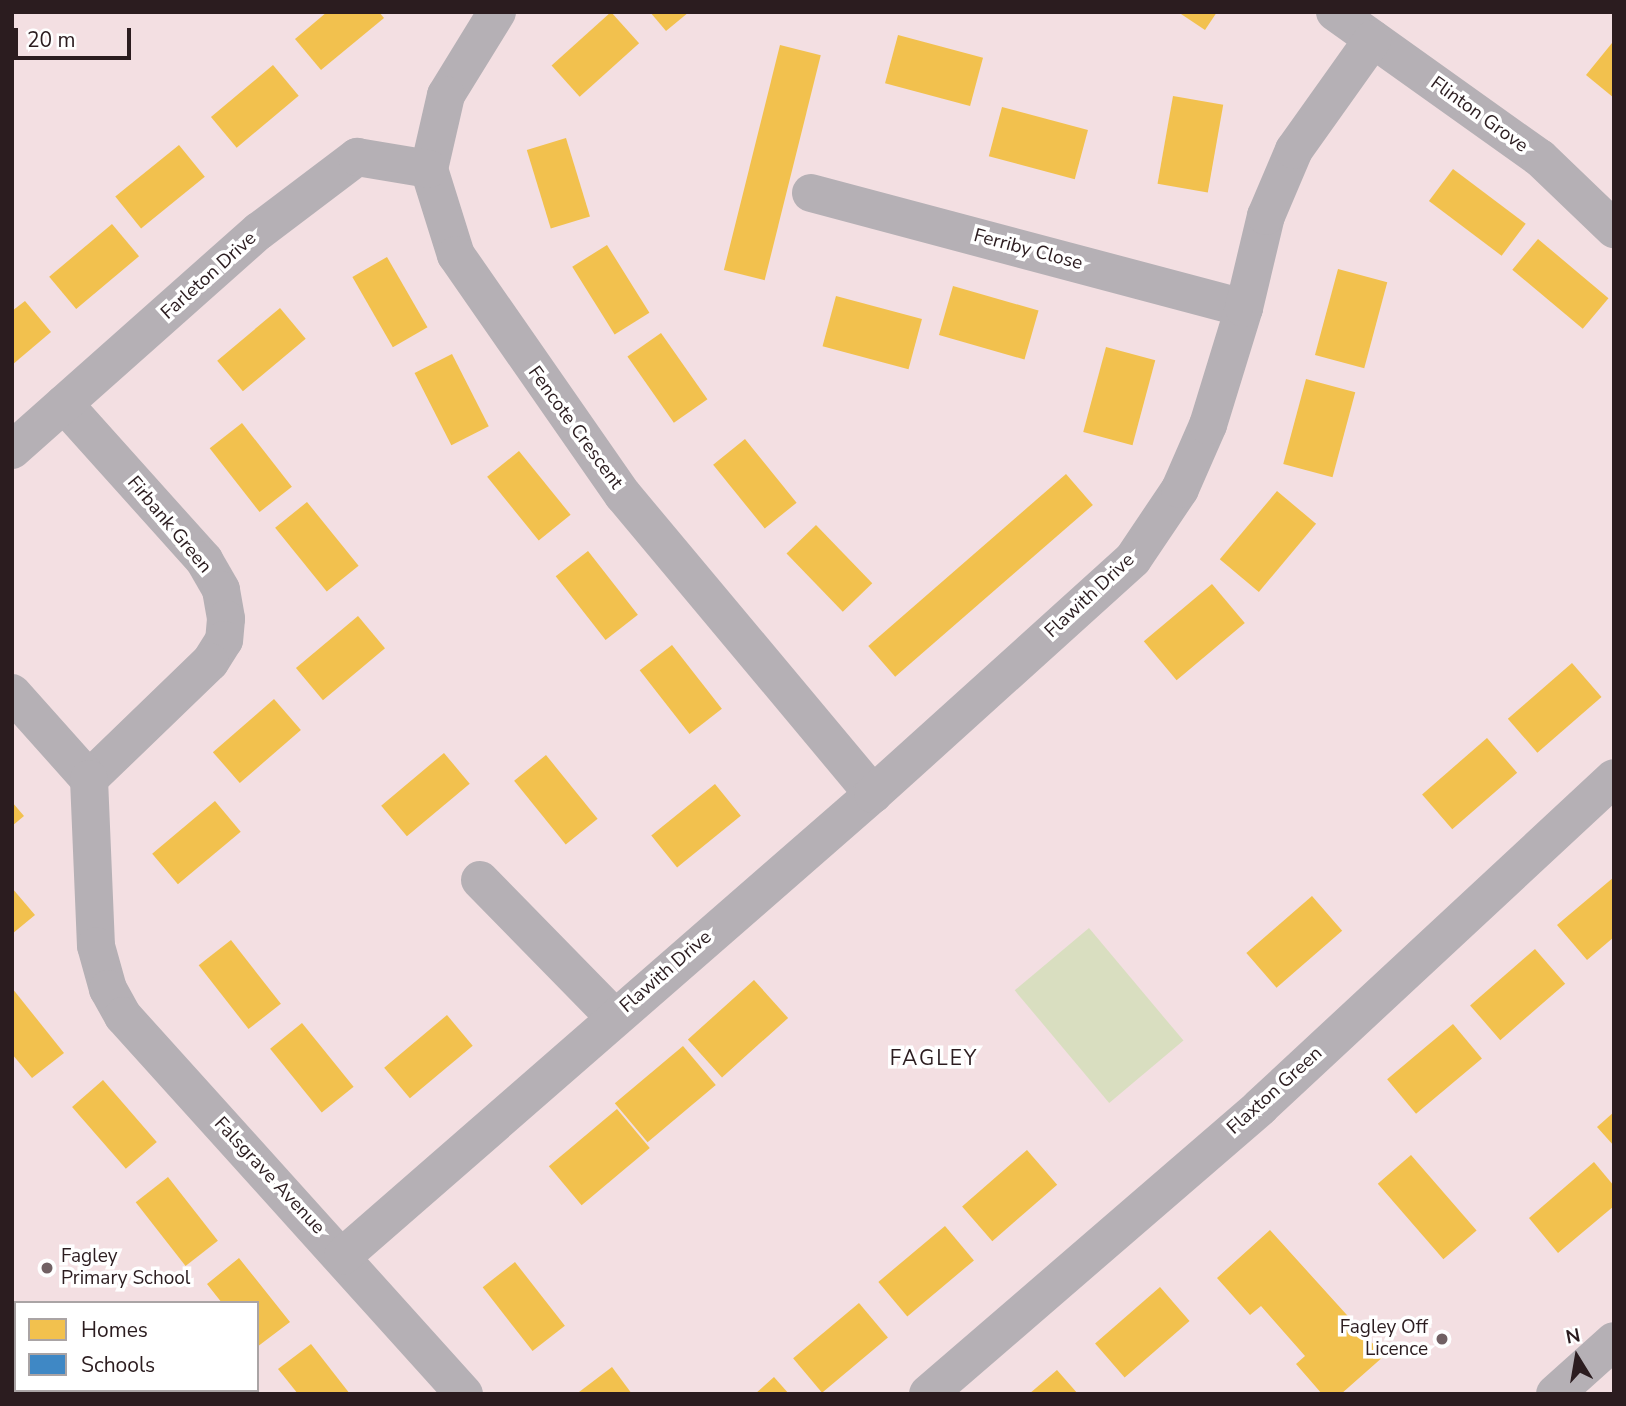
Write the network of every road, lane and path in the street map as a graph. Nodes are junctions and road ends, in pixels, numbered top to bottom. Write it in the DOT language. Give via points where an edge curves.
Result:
graph roads {
  1 [pos="496,12"];
  2 [pos="1335,12"];
  3 [pos="1373,39"];
  4 [pos="429,169"];
  5 [pos="811,193"];
  6 [pos="1614,229"];
  7 [pos="1244,308"];
  8 [pos="64,404"];
  9 [pos="12,450"];
  10 [pos="12,693"];
  11 [pos="1614,778"];
  12 [pos="89,779"];
  13 [pos="873,794"];
  14 [pos="480,880"];
  15 [pos="614,1017"];
  16 [pos="343,1256"];
  17 [pos="1614,1341"];
  18 [pos="464,1394"];
  19 [pos="928,1394"];
  20 [pos="1555,1394"];
  1 -- 4 [label="street" via="446,95"];
  2 -- 3 [label="street, Flinton Grove"];
  3 -- 6 [label="street, Flinton Grove" via="1540,158"];
  3 -- 7 [label="street, Flawith Drive" via="1294,150 1266,216"];
  4 -- 8 [label="street, Farleton Drive" via="357,157 259,231"];
  4 -- 13 [label="street, Fencote Crescent" via="456,255 520,351 623,495"];
  5 -- 7 [label="street, Ferriby Close"];
  7 -- 13 [label="street, Flawith Drive" via="1208,425 1180,489 1133,559"];
  8 -- 9 [label="street, Farleton Drive"];
  8 -- 12 [label="street, Firbank Green" via="204,560 221,590 226,619 224,640 210,663"];
  10 -- 12 [label="street"];
  11 -- 19 [label="street, Flaxton Green" via="1259,1107"];
  12 -- 16 [label="street, Falsgrave Avenue" via="96,946 108,989 123,1016"];
  13 -- 15 [label="street, Flawith Drive"];
  14 -- 15 [label="street, Flawith Drive"];
  15 -- 16 [label="street, Flawith Drive"];
  16 -- 18 [label="street, Falsgrave Avenue"];
  17 -- 20 [label="street"];
}
